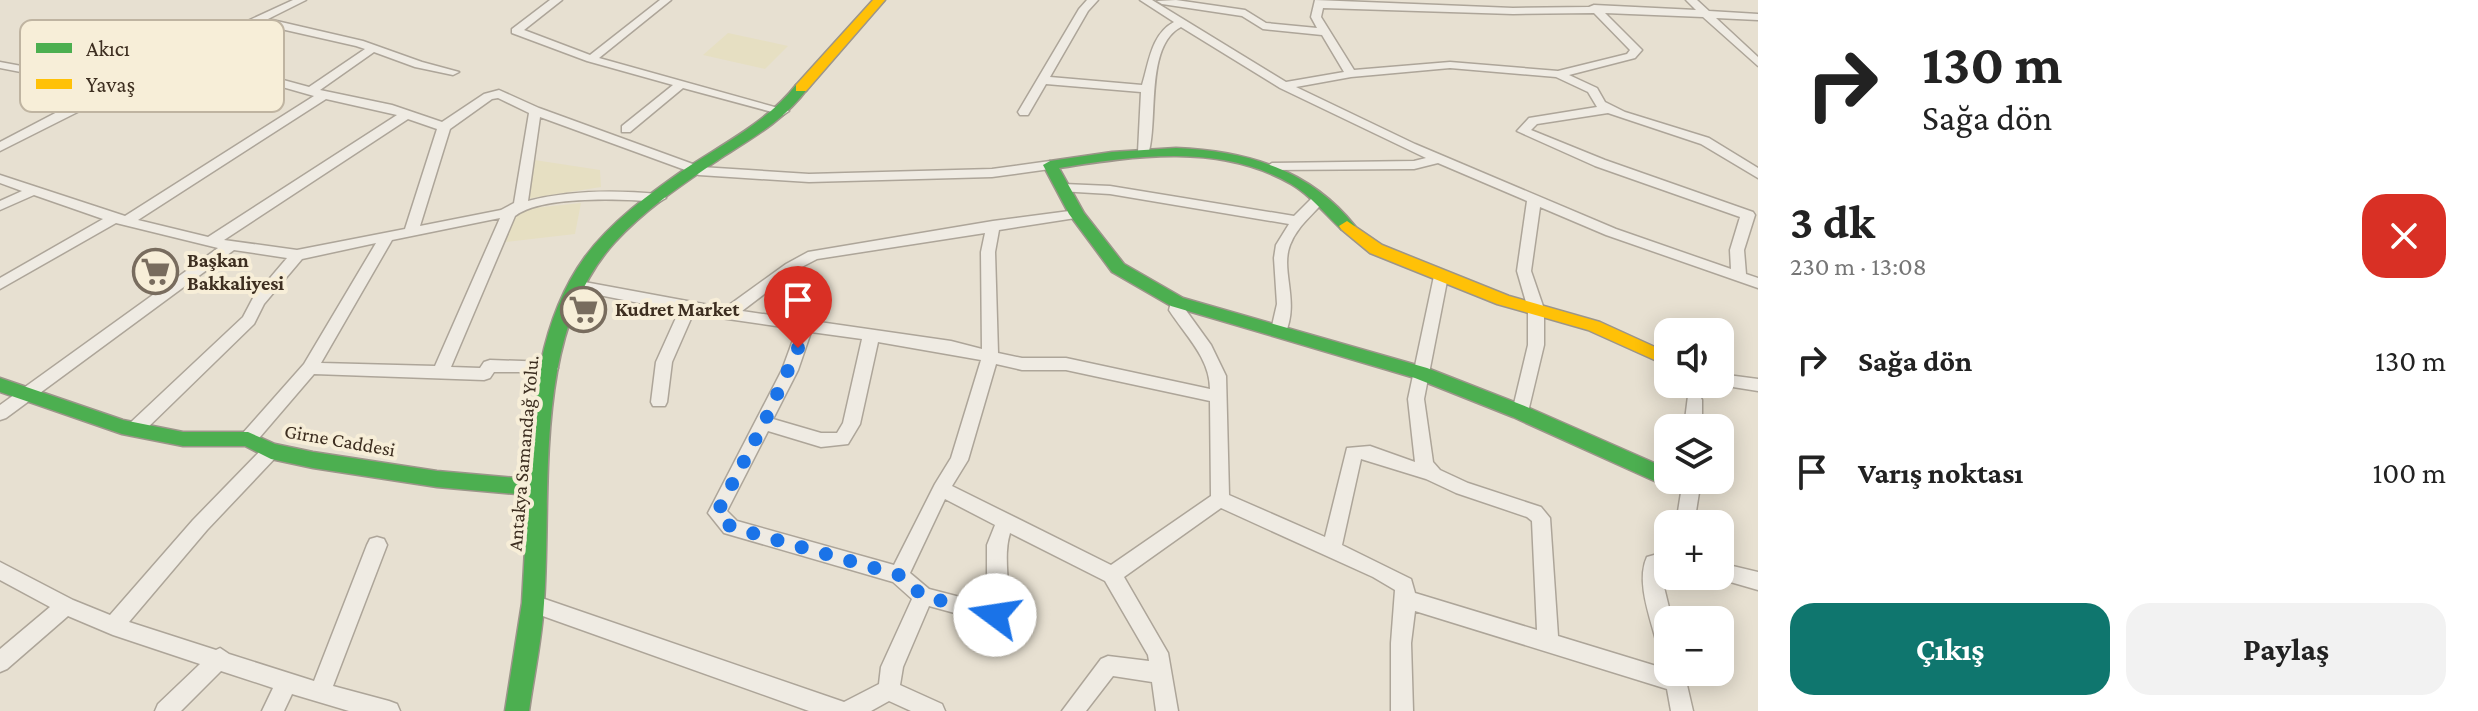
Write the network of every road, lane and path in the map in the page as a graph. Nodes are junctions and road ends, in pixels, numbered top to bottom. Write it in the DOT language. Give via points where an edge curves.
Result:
graph roads {
  1 [pos="301,0"];
  2 [pos="557,0"];
  3 [pos="666,0"];
  4 [pos="879,0"];
  5 [pos="1093,0"];
  6 [pos="1503,0"];
  7 [pos="1587,0"];
  8 [pos="1691,0"];
  9 [pos="1156,1"];
  10 [pos="1319,3"];
  11 [pos="1513,11"];
  12 [pos="1597,11"];
  13 [pos="1703,12"];
  14 [pos="1758,17"];
  15 [pos="263,20"];
  16 [pos="1183,22"];
  17 [pos="284,26"];
  18 [pos="1326,32"];
  19 [pos="372,49"];
  20 [pos="591,59"];
  21 [pos="1758,63"];
  22 [pos="0,65"];
  23 [pos="20,69"];
  24 [pos="453,72"];
  25 [pos="1351,74"];
  26 [pos="1558,74"];
  27 [pos="1042,80"];
  28 [pos="682,83"];
  29 [pos="284,84"];
  30 [pos="1284,86"];
  31 [pos="1147,89"];
  32 [pos="317,93"];
  33 [pos="1610,109"];
  34 [pos="535,111"];
  35 [pos="783,111"];
  36 [pos="66,112"];
  37 [pos="1024,112"];
  38 [pos="406,115"];
  39 [pos="444,127"];
  40 [pos="626,129"];
  41 [pos="0,147"];
  42 [pos="1144,152"];
  43 [pos="1439,159"];
  44 [pos="1050,165"];
  45 [pos="1272,167"];
  46 [pos="699,171"];
  47 [pos="1758,174"];
  48 [pos="0,179"];
  49 [pos="1064,188"];
  50 [pos="32,191"];
  51 [pos="659,198"];
  52 [pos="1319,199"];
  53 [pos="1534,200"];
  54 [pos="521,205"];
  55 [pos="0,206"];
  56 [pos="1077,214"];
  57 [pos="121,219"];
  58 [pos="1297,221"];
  59 [pos="993,225"];
  60 [pos="412,230"];
  61 [pos="387,236"];
  62 [pos="210,242"];
  63 [pos="231,245"];
  64 [pos="297,255"];
  65 [pos="1441,276"];
  66 [pos="1739,277"];
  67 [pos="1758,283"];
  68 [pos="0,284"];
  69 [pos="579,286"];
  70 [pos="1177,302"];
  71 [pos="688,308"];
  72 [pos="1536,309"];
  73 [pos="728,314"];
  74 [pos="806,325"];
  75 [pos="1279,330"];
  76 [pos="871,336"];
  77 [pos="1654,354"];
  78 [pos="990,358"];
  79 [pos="310,368"];
  80 [pos="550,368"];
  81 [pos="441,371"];
  82 [pos="1421,373"];
  83 [pos="1734,382"];
  84 [pos="0,385"];
  85 [pos="1758,385"];
  86 [pos="29,393"];
  87 [pos="1219,397"];
  88 [pos="1694,400"];
  89 [pos="659,402"];
  90 [pos="1520,412"];
  91 [pos="0,414"];
  92 [pos="1694,414"];
  93 [pos="764,423"];
  94 [pos="136,428"];
  95 [pos="248,439"];
  96 [pos="271,451"];
  97 [pos="1430,472"];
  98 [pos="1654,472"];
  99 [pos="538,488"];
  100 [pos="941,489"];
  101 [pos="1220,499"];
  102 [pos="1006,522"];
  103 [pos="377,545"];
  104 [pos="1332,547"];
  105 [pos="0,570"];
  106 [pos="899,575"];
  107 [pos="1112,575"];
  108 [pos="1734,575"];
  109 [pos="1758,581"];
  110 [pos="923,596"];
  111 [pos="1406,599"];
  112 [pos="533,604"];
  113 [pos="66,606"];
  114 [pos="113,626"];
  115 [pos="1548,642"];
  116 [pos="220,658"];
  117 [pos="0,662"];
  118 [pos="1654,671"];
  119 [pos="1162,673"];
  120 [pos="287,682"];
  121 [pos="1677,686"];
  122 [pos="889,690"];
  123 [pos="320,693"];
  124 [pos="166,711"];
  125 [pos="273,711"];
  126 [pos="389,711"];
  127 [pos="517,711"];
  128 [pos="839,711"];
  129 [pos="849,711"];
  130 [pos="934,711"];
  131 [pos="1073,711"];
  132 [pos="1167,711"];
  133 [pos="1402,711"];
  134 [pos="1682,711"];
  1 -- 15 [label="street"];
  2 -- 20 [label="street" via="516,31"];
  3 -- 20 [label="street"];
  4 -- 35 [label="street, Antakya Samandağ Yolu."];
  5 -- 27 [label="street"];
  6 -- 11 [label="street"];
  7 -- 12 [label="street"];
  8 -- 13 [label="street"];
  9 -- 16 [label="street"];
  9 -- 18 [label="street" via="1245,13 1263,26"];
  10 -- 11 [label="street"];
  10 -- 18 [label="street" via="1316,17"];
  11 -- 12 [label="street"];
  12 -- 13 [label="street"];
  12 -- 26 [label="street" via="1636,50 1631,56"];
  13 -- 14 [label="street"];
  13 -- 21 [label="street"];
  16 -- 30 [label="street"];
  16 -- 31 [label="street" via="1162,37"];
  17 -- 19 [label="street"];
  18 -- 25 [label="street"];
  19 -- 24 [label="street"];
  19 -- 32 [label="street"];
  20 -- 28 [label="street"];
  22 -- 23 [label="street"];
  25 -- 26 [label="street" via="1450,65"];
  25 -- 30 [label="street"];
  26 -- 33 [label="street" via="1593,90 1600,104"];
  27 -- 31 [label="street"];
  27 -- 37 [label="street"];
  28 -- 35 [label="street"];
  28 -- 40 [label="street"];
  29 -- 32 [label="street"];
  30 -- 43 [label="street"];
  31 -- 42 [label="street"];
  32 -- 38 [label="street"];
  32 -- 57 [label="street"];
  33 -- 47 [label="street" via="1705,141"];
  33 -- 66 [label="street" via="1533,121 1523,131 1748,215 1737,250"];
  34 -- 39 [label="street" via="499,94"];
  34 -- 46 [label="street"];
  34 -- 54 [label="street"];
  35 -- 46 [label="street, Antakya Samandağ Yolu."];
  36 -- 41 [label="street"];
  38 -- 39 [label="street"];
  38 -- 62 [label="street"];
  39 -- 60 [label="street"];
  42 -- 44 [label="street"];
  42 -- 45 [label="street" via="1243,159"];
  43 -- 45 [label="street" via="1414,165"];
  43 -- 53 [label="street"];
  44 -- 46 [label="street" via="992,173 809,178"];
  44 -- 49 [label="street"];
  45 -- 52 [label="street"];
  46 -- 51 [label="street, Antakya Samandağ Yolu."];
  48 -- 50 [label="street"];
  49 -- 56 [label="street"];
  49 -- 58 [label="street" via="1110,190"];
  50 -- 55 [label="street"];
  50 -- 57 [label="street"];
  51 -- 54 [label="street" via="607,194"];
  51 -- 69 [label="street, Antakya Samandağ Yolu." via="591,260"];
  52 -- 58 [label="street"];
  52 -- 65 [label="street" via="1358,238"];
  53 -- 66 [label="street"];
  53 -- 72 [label="street" via="1524,271"];
  54 -- 60 [label="street"];
  54 -- 81 [label="street" via="509,214"];
  56 -- 59 [label="street"];
  56 -- 70 [label="street" via="1118,268"];
  57 -- 62 [label="street"];
  57 -- 68 [label="street"];
  58 -- 75 [label="street" via="1282,252 1285,304"];
  59 -- 73 [label="street" via="813,255"];
  59 -- 78 [label="street" via="988,252"];
  60 -- 61 [label="street"];
  61 -- 64 [label="street"];
  61 -- 79 [label="street"];
  62 -- 63 [label="street"];
  63 -- 64 [label="street"];
  63 -- 86 [label="street"];
  64 -- 94 [label="street" via="249,320"];
  65 -- 72 [label="street"];
  65 -- 82 [label="street"];
  66 -- 67 [label="street"];
  69 -- 71 [label="street"];
  69 -- 80 [label="street, Antakya Samandağ Yolu." via="564,307"];
  70 -- 75 [label="street"];
  70 -- 87 [label="street" via="1218,376"];
  71 -- 73 [label="street"];
  71 -- 89 [label="street" via="664,362"];
  72 -- 77 [label="street" via="1594,326"];
  72 -- 90 [label="street" via="1536,345"];
  73 -- 74 [label="street"];
  74 -- 76 [label="street"];
  74 -- 93 [label="street"];
  75 -- 82 [label="street"];
  76 -- 78 [label="street"];
  76 -- 93 [label="street" via="851,424 842,439 821,440"];
  78 -- 87 [label="street" via="1066,364"];
  78 -- 100 [label="street" via="959,460"];
  79 -- 81 [label="street"];
  79 -- 95 [label="street"];
  80 -- 81 [label="street" via="490,366 484,374"];
  80 -- 99 [label="street, Antakya Samandağ Yolu."];
  82 -- 90 [label="street"];
  82 -- 97 [label="street" via="1416,409 1424,465"];
  83 -- 85 [label="street"];
  84 -- 86 [label="street, Girne Caddesi"];
  86 -- 91 [label="street"];
  86 -- 94 [label="street, Girne Caddesi"];
  87 -- 101 [label="street"];
  88 -- 92 [label="street"];
  90 -- 98 [label="street"];
  93 -- 106 [label="street" via="717,513 731,527"];
  94 -- 95 [label="street, Girne Caddesi" via="183,439"];
  95 -- 96 [label="street, Girne Caddesi"];
  96 -- 99 [label="street, Girne Caddesi" via="437,479"];
  96 -- 114 [label="street"];
  97 -- 104 [label="street" via="1363,451 1353,453"];
  97 -- 115 [label="street" via="1541,518"];
  99 -- 112 [label="street, Antakya Samandağ Yolu."];
  100 -- 102 [label="street"];
  100 -- 106 [label="street"];
  101 -- 104 [label="street"];
  101 -- 107 [label="street"];
  102 -- 107 [label="street"];
  102 -- 110 [label="street" via="996,537 1001,594 995,615"];
  103 -- 123 [label="street"];
  104 -- 111 [label="street" via="1404,585"];
  105 -- 113 [label="street"];
  106 -- 110 [label="street"];
  107 -- 119 [label="street" via="1158,653"];
  108 -- 109 [label="street"];
  110 -- 122 [label="street" via="892,667"];
  111 -- 115 [label="street"];
  111 -- 133 [label="street"];
  112 -- 127 [label="street, Antakya Samandağ Yolu."];
  112 -- 128 [label="street"];
  113 -- 114 [label="street"];
  113 -- 117 [label="street"];
  114 -- 116 [label="street"];
  115 -- 118 [label="street"];
  116 -- 120 [label="street"];
  116 -- 124 [label="street"];
  119 -- 131 [label="street" via="1108,666"];
  119 -- 132 [label="street"];
  120 -- 123 [label="street"];
  120 -- 125 [label="street"];
  121 -- 134 [label="street"];
  122 -- 129 [label="street"];
  122 -- 130 [label="street"];
  123 -- 126 [label="street"];
}
